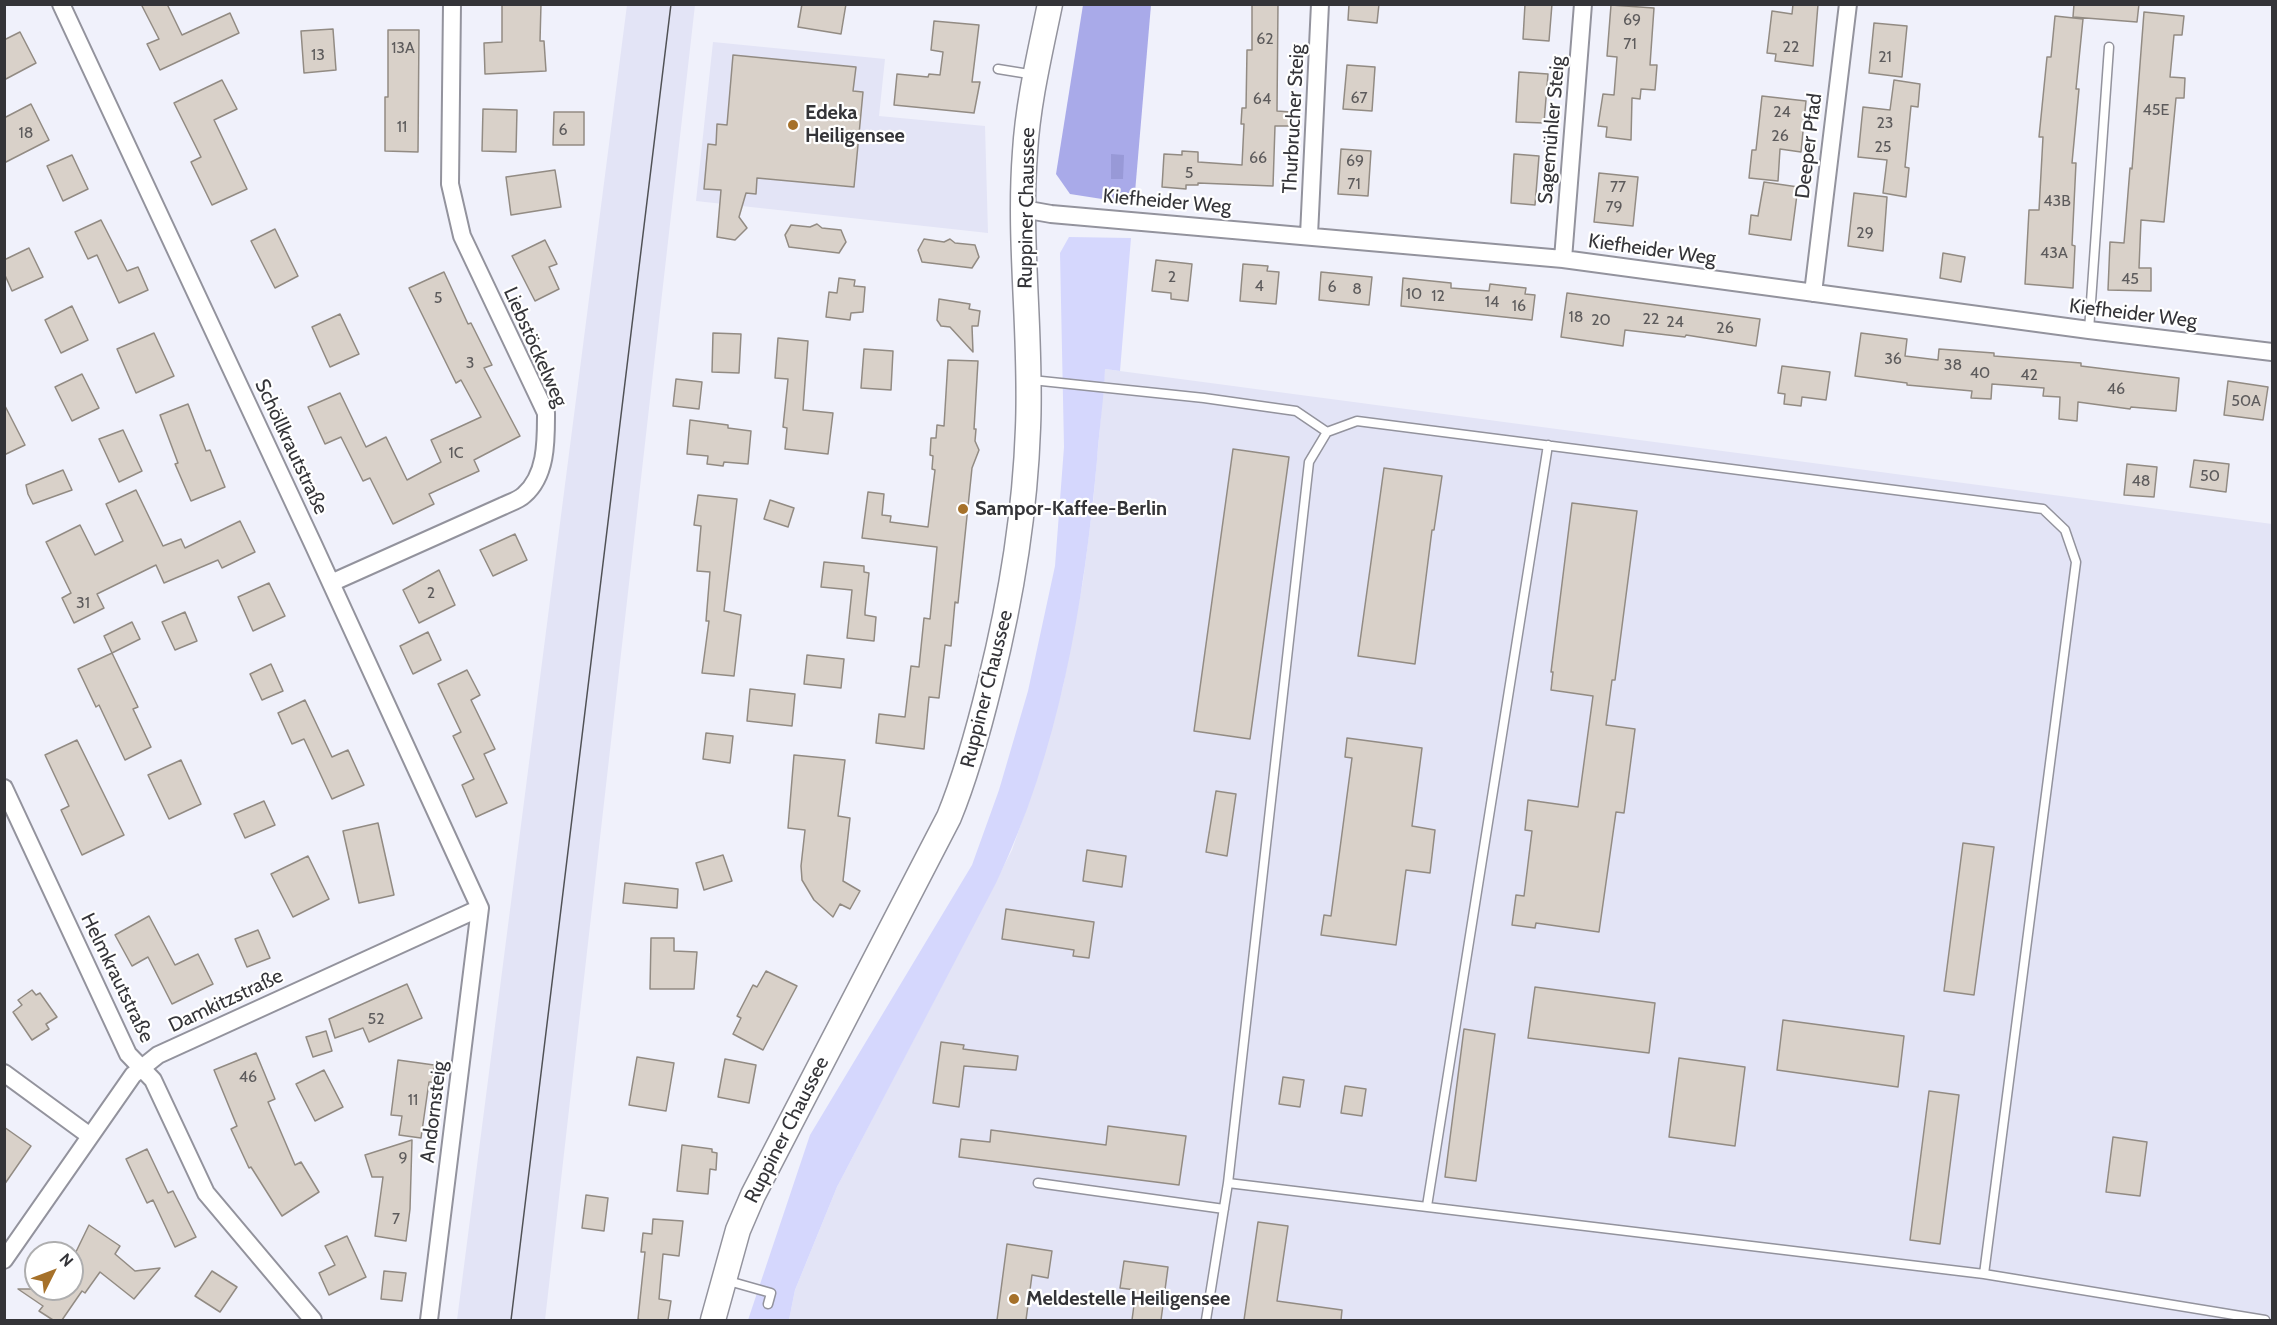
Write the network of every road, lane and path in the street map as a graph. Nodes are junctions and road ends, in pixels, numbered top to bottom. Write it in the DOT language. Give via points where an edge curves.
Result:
graph roads {
  1 [pos="61,4"];
  2 [pos="452,4"];
  3 [pos="1050,4"];
  4 [pos="1320,4"];
  5 [pos="1583,4"];
  6 [pos="1848,4"];
  7 [pos="2109,47"];
  8 [pos="998,69"];
  9 [pos="1035,75"];
  10 [pos="1023,209"];
  11 [pos="1309,235"];
  12 [pos="1563,259"];
  13 [pos="1813,292"];
  14 [pos="2089,330"];
  15 [pos="2272,352"];
  16 [pos="1028,380"];
  17 [pos="1327,432"];
  18 [pos="1548,445"];
  19 [pos="332,583"];
  20 [pos="4,788"];
  21 [pos="480,908"];
  22 [pos="142,1068"];
  23 [pos="4,1073"];
  24 [pos="90,1136"];
  25 [pos="1038,1183"];
  26 [pos="1228,1183"];
  27 [pos="1427,1206"];
  28 [pos="1224,1209"];
  29 [pos="4,1260"];
  30 [pos="1984,1274"];
  31 [pos="723,1280"];
  32 [pos="768,1304"];
  33 [pos="313,1320"];
  34 [pos="429,1320"];
  35 [pos="712,1320"];
  36 [pos="1206,1320"];
  37 [pos="2265,1320"];
  1 -- 19 [label="street, Schöllkrautstraße"];
  2 -- 19 [label="street, Liebstöckelweg" via="450,184 462,236 546,413 540,473 524,495"];
  3 -- 9 [label="main road, Ruppiner Chaussee"];
  4 -- 11 [label="street, Thurbrucher Steig"];
  5 -- 12 [label="street, Sagemühler Steig"];
  6 -- 13 [label="street, Deeper Pfad"];
  7 -- 14 [label="lane"];
  8 -- 9 [label="lane"];
  9 -- 10 [label="main road, Ruppiner Chaussee" via="1025,151"];
  10 -- 11 [label="street, Kiefheider Weg"];
  10 -- 16 [label="main road, Ruppiner Chaussee"];
  11 -- 12 [label="street, Kiefheider Weg"];
  12 -- 13 [label="street, Kiefheider Weg"];
  13 -- 14 [label="street, Kiefheider Weg"];
  14 -- 15 [label="street, Kiefheider Weg"];
  16 -- 17 [label="lane" via="1296,411"];
  16 -- 31 [label="main road, Ruppiner Chaussee" via="1026,474 1013,579 967,770 924,868 753,1195"];
  17 -- 18 [label="lane" via="1357,421"];
  17 -- 26 [label="lane" via="1309,462"];
  18 -- 27 [label="lane"];
  18 -- 30 [label="lane" via="2043,509 2065,530 2076,562"];
  19 -- 21 [label="street, Schöllkrautstraße"];
  20 -- 22 [label="street, Helmkrautstraße" via="128,1053"];
  21 -- 22 [label="street, Damkitzstraße" via="158,1055"];
  21 -- 34 [label="street, Andornsteig"];
  22 -- 24 [label="street, Damkitzstraße"];
  22 -- 33 [label="street, Helmkrautstraße" via="153,1080 206,1193"];
  23 -- 24 [label="street"];
  24 -- 29 [label="street, Damkitzstraße"];
  25 -- 28 [label="lane"];
  26 -- 27 [label="lane"];
  26 -- 28 [label="lane"];
  27 -- 30 [label="lane"];
  28 -- 36 [label="lane"];
  30 -- 37 [label="lane"];
  31 -- 32 [label="lane" via="771,1293"];
  31 -- 35 [label="main road, Ruppiner Chaussee"];
}
